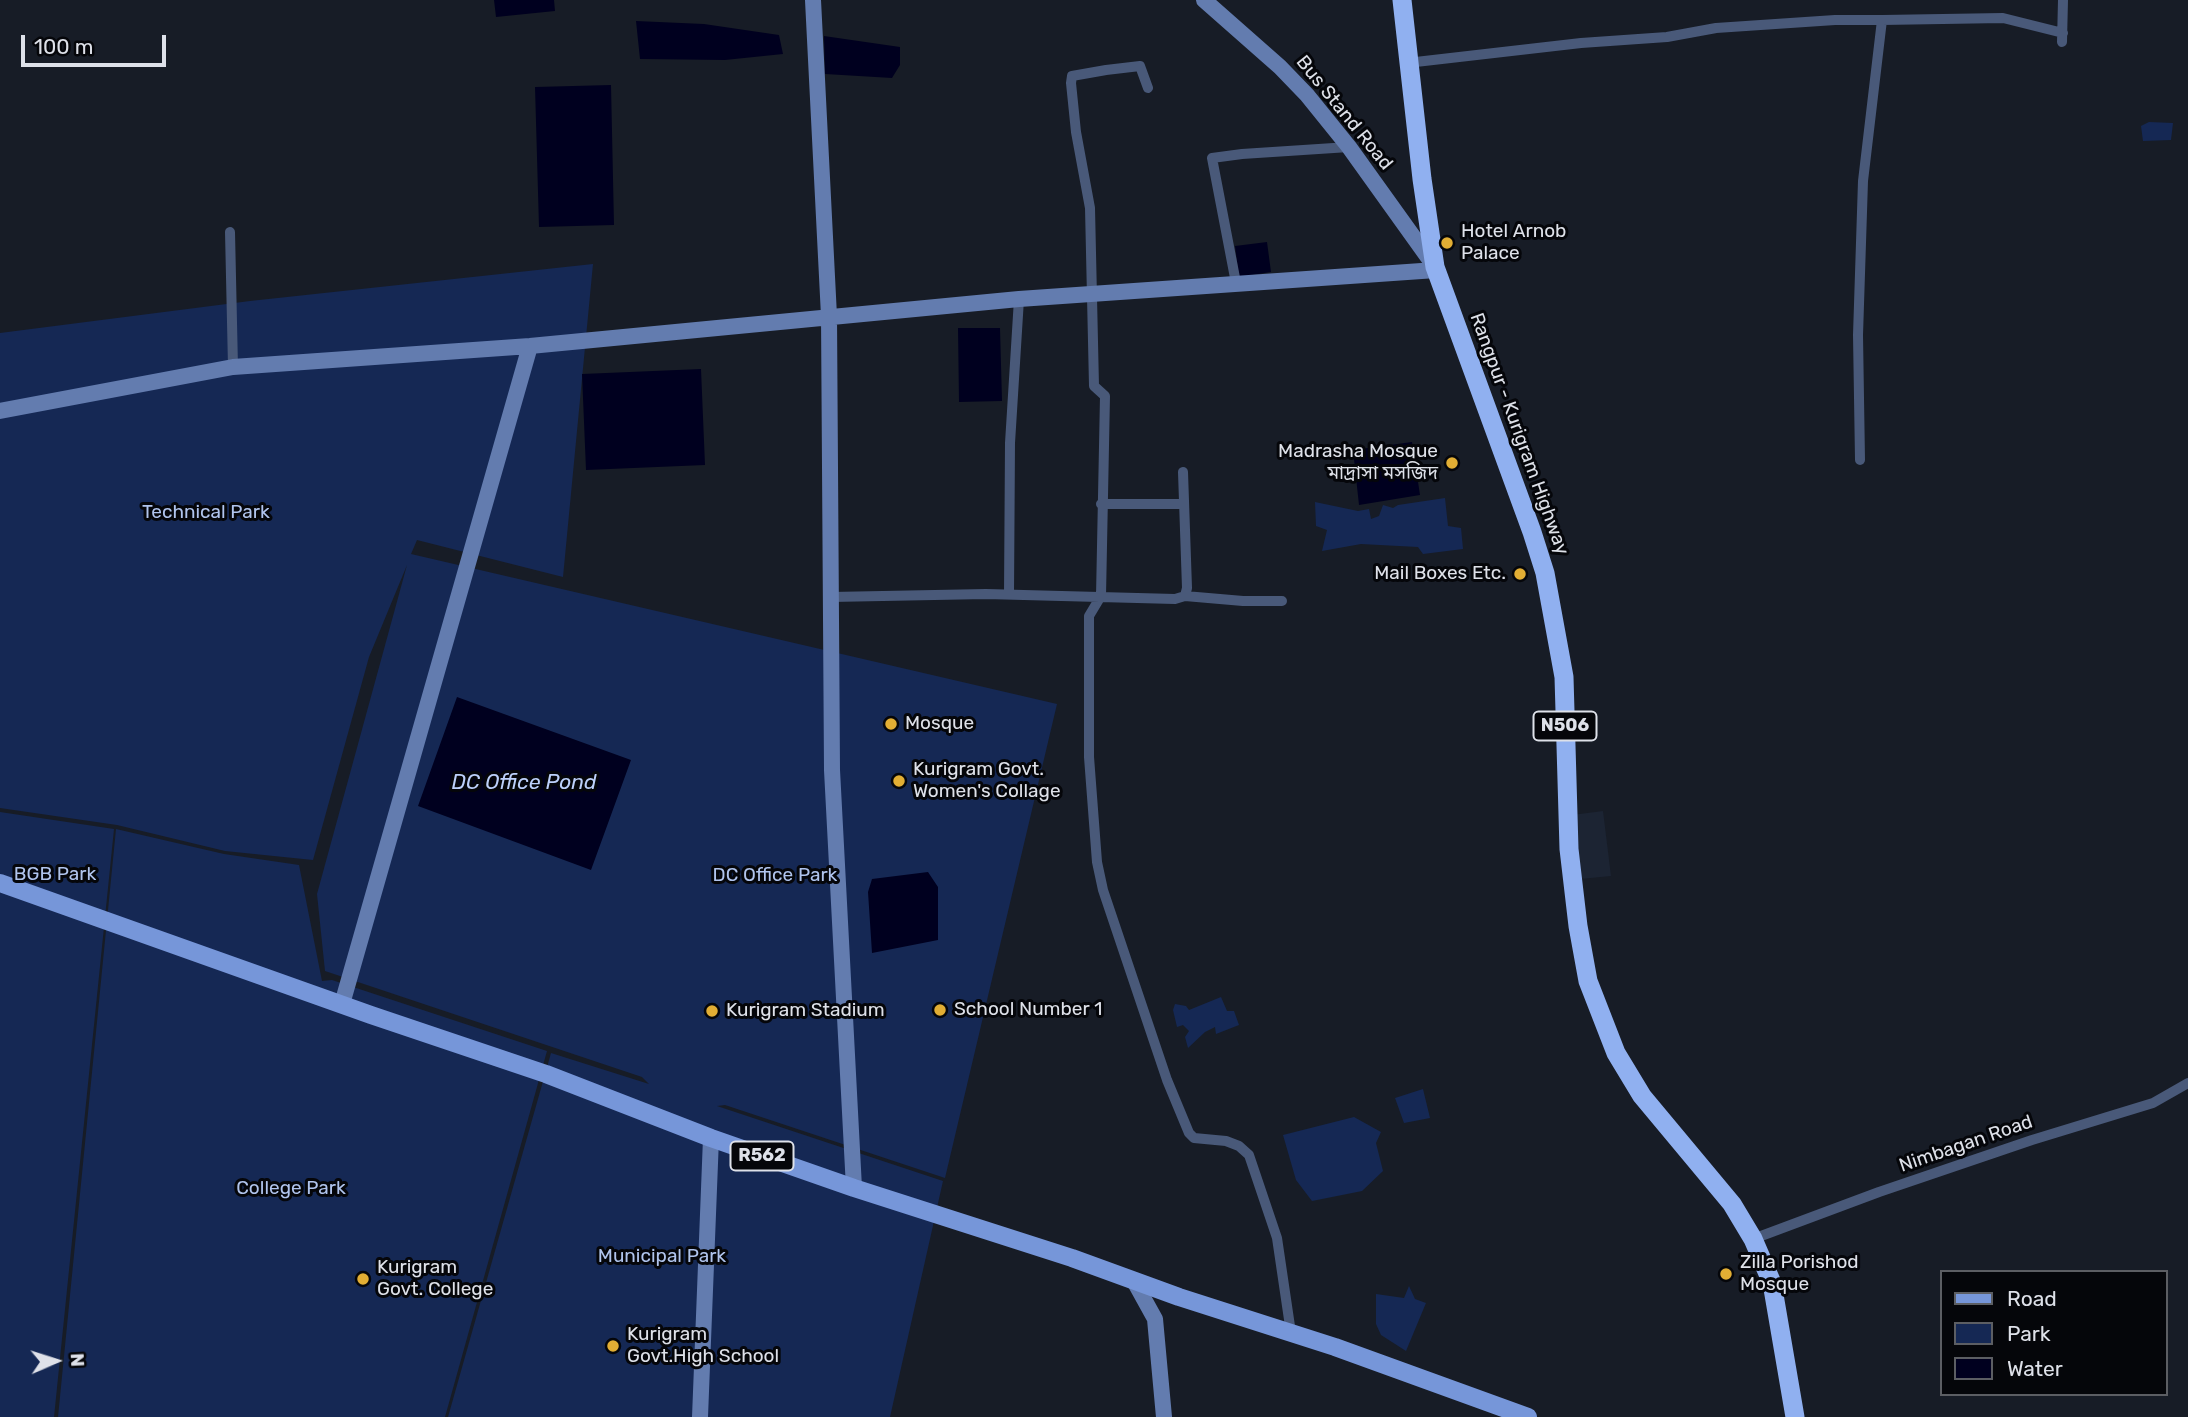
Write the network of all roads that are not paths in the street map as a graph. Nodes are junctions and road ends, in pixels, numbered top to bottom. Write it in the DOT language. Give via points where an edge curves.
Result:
graph roads {
  1 [pos="813,0"];
  2 [pos="1204,0"];
  3 [pos="1402,0"];
  4 [pos="2063,0"];
  5 [pos="1882,20"];
  6 [pos="1408,63"];
  7 [pos="1147,88"];
  8 [pos="1349,147"];
  9 [pos="230,232"];
  10 [pos="1436,269"];
  11 [pos="1236,282"];
  12 [pos="1091,295"];
  13 [pos="1019,299"];
  14 [pos="829,316"];
  15 [pos="530,346"];
  16 [pos="233,367"];
  17 [pos="0,411"];
  18 [pos="1860,460"];
  19 [pos="1183,472"];
  20 [pos="1101,504"];
  21 [pos="1184,508"];
  22 [pos="1009,594"];
  23 [pos="1101,596"];
  24 [pos="1185,596"];
  25 [pos="831,597"];
  26 [pos="1282,601"];
  27 [pos="0,883"];
  28 [pos="342,1004"];
  29 [pos="2188,1083"];
  30 [pos="711,1138"];
  31 [pos="854,1188"];
  32 [pos="1753,1239"];
  33 [pos="1134,1281"];
  34 [pos="1172,1294"];
  35 [pos="1155,1319"];
  36 [pos="1291,1333"];
  37 [pos="699,1417"];
  38 [pos="1164,1417"];
  39 [pos="1528,1417"];
  40 [pos="1795,1417"];
  1 -- 14 [label="street"];
  2 -- 8 [label="street, Bus Stand Road" via="1280,66"];
  3 -- 6 [label="highway, Rangpur - Kurigram Highway / N506"];
  4 -- 5 [label="street" via="2062,37 2003,18"];
  5 -- 6 [label="street" via="1716,28"];
  5 -- 18 [label="street" via="1863,181"];
  6 -- 10 [label="highway, Rangpur - Kurigram Highway / N506"];
  7 -- 12 [label="street" via="1140,66 1072,76 1076,132 1090,208"];
  8 -- 10 [label="street, Bus Stand Road"];
  8 -- 11 [label="street" via="1212,158"];
  9 -- 16 [label="street"];
  10 -- 11 [label="street"];
  10 -- 32 [label="highway, Rangpur - Kurigram Highway / N506" via="1545,573 1564,677 1569,849 1588,981 1616,1053 1642,1096 1731,1203"];
  11 -- 12 [label="street"];
  12 -- 13 [label="street"];
  12 -- 20 [label="street" via="1094,386 1105,396"];
  13 -- 14 [label="street"];
  13 -- 22 [label="street" via="1010,443"];
  14 -- 15 [label="street"];
  14 -- 25 [label="street"];
  15 -- 16 [label="street"];
  15 -- 28 [label="street"];
  16 -- 17 [label="street"];
  19 -- 21 [label="street"];
  20 -- 21 [label="street"];
  20 -- 23 [label="street"];
  21 -- 24 [label="street"];
  22 -- 23 [label="street"];
  22 -- 25 [label="street"];
  23 -- 24 [label="street"];
  23 -- 36 [label="street" via="1089,616 1089,757 1103,890 1189,1133 1194,1138 1226,1141 1249,1154 1277,1238"];
  24 -- 26 [label="street"];
  25 -- 31 [label="street" via="832,770"];
  27 -- 28 [label="main road, R562"];
  28 -- 30 [label="main road, R562" via="546,1073"];
  29 -- 32 [label="street, Nimbagan Road" via="2153,1103 1879,1192"];
  30 -- 31 [label="main road, R562"];
  30 -- 37 [label="street"];
  31 -- 33 [label="main road, R562"];
  32 -- 40 [label="highway, Rangpur - Kurigram Highway / N506" via="1772,1283"];
  33 -- 34 [label="main road, R562"];
  33 -- 35 [label="street"];
  34 -- 35 [label="street"];
  34 -- 36 [label="main road, R562"];
  35 -- 38 [label="street"];
  36 -- 39 [label="main road, R562"];
}
